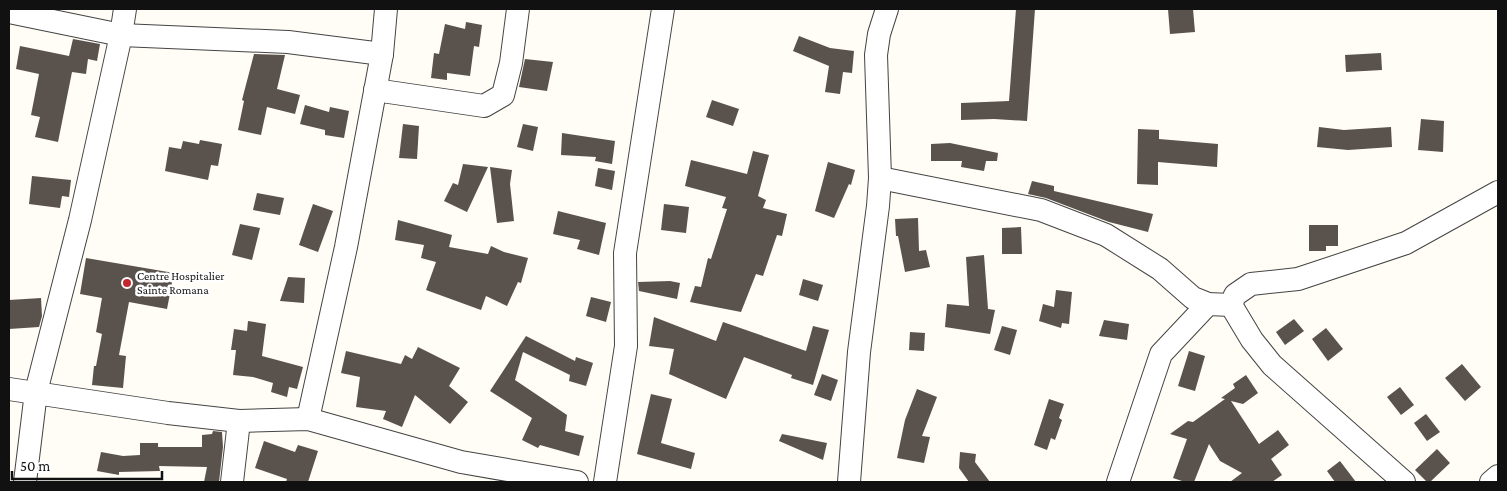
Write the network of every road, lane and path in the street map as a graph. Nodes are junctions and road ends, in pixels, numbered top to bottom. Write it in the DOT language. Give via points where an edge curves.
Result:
graph roads {
  1 [pos="125,9"];
  2 [pos="386,9"];
  3 [pos="518,9"];
  4 [pos="663,9"];
  5 [pos="887,9"];
  6 [pos="9,12"];
  7 [pos="121,35"];
  8 [pos="382,54"];
  9 [pos="375,90"];
  10 [pos="880,178"];
  11 [pos="1498,192"];
  12 [pos="1208,304"];
  13 [pos="1231,305"];
  14 [pos="9,389"];
  15 [pos="36,392"];
  16 [pos="308,419"];
  17 [pos="239,422"];
  18 [pos="1498,476"];
  19 [pos="25,482"];
  20 [pos="232,482"];
  21 [pos="578,482"];
  22 [pos="605,482"];
  23 [pos="849,482"];
  24 [pos="1118,482"];
  25 [pos="1404,482"];
  26 [pos="1491,482"];
  1 -- 7 [label="street"];
  2 -- 8 [label="street"];
  3 -- 9 [label="street" via="503,95 484,106"];
  4 -- 22 [label="street" via="625,253 626,346"];
  5 -- 10 [label="street" via="876,55"];
  6 -- 7 [label="street"];
  7 -- 8 [label="street" via="288,42"];
  7 -- 15 [label="street" via="80,220"];
  8 -- 9 [label="street"];
  9 -- 16 [label="street" via="346,247"];
  10 -- 12 [label="street" via="1041,210 1097,231 1160,269 1193,298"];
  10 -- 23 [label="street" via="859,352"];
  11 -- 13 [label="street" via="1406,243 1298,279 1251,284 1235,295"];
  12 -- 13 [label="street"];
  12 -- 24 [label="street" via="1161,354"];
  13 -- 25 [label="street" via="1272,365"];
  14 -- 15 [label="street"];
  15 -- 17 [label="street"];
  15 -- 19 [label="street"];
  16 -- 17 [label="street"];
  16 -- 21 [label="street" via="461,462"];
  17 -- 20 [label="street"];
  18 -- 26 [label="street"];
}
